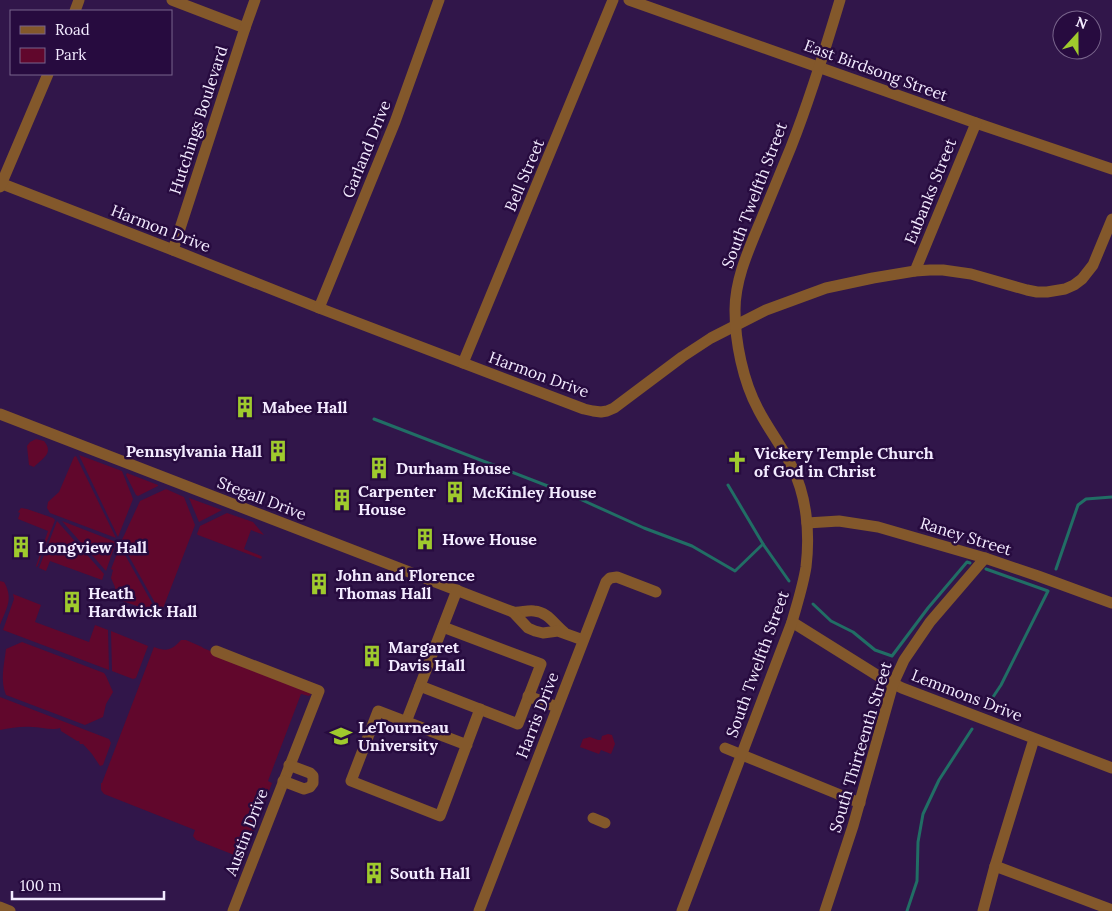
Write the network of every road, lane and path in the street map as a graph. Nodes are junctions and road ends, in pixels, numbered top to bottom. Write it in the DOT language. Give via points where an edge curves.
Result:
graph roads {
  1 [pos="172,0"];
  2 [pos="255,0"];
  3 [pos="439,0"];
  4 [pos="613,0"];
  5 [pos="629,0"];
  6 [pos="840,0"];
  7 [pos="245,28"];
  8 [pos="820,67"];
  9 [pos="48,75"];
  10 [pos="976,123"];
  11 [pos="1112,169"];
  12 [pos="0,185"];
  13 [pos="1112,219"];
  14 [pos="173,250"];
  15 [pos="915,271"];
  16 [pos="318,308"];
  17 [pos="736,326"];
  18 [pos="463,363"];
  19 [pos="0,414"];
  20 [pos="807,523"];
  21 [pos="985,558"];
  22 [pos="457,590"];
  23 [pos="656,592"];
  24 [pos="1112,603"];
  25 [pos="513,612"];
  26 [pos="792,622"];
  27 [pos="443,627"];
  28 [pos="564,632"];
  29 [pos="583,640"];
  30 [pos="216,651"];
  31 [pos="893,684"];
  32 [pos="420,686"];
  33 [pos="528,696"];
  34 [pos="557,707"];
  35 [pos="480,709"];
  36 [pos="406,722"];
  37 [pos="1034,739"];
  38 [pos="467,745"];
  39 [pos="725,748"];
  40 [pos="742,755"];
  41 [pos="290,764"];
  42 [pos="1112,768"];
  43 [pos="283,782"];
  44 [pos="860,803"];
  45 [pos="593,818"];
  46 [pos="605,823"];
  47 [pos="995,866"];
  48 [pos="0,907"];
  49 [pos="1112,910"];
  50 [pos="10,911"];
  51 [pos="233,911"];
  52 [pos="479,911"];
  53 [pos="682,911"];
  54 [pos="825,911"];
  55 [pos="982,911"];
  1 -- 7 [label="street"];
  2 -- 7 [label="street, Hutchings Boulevard"];
  3 -- 16 [label="street, Garland Drive" via="395,122"];
  4 -- 18 [label="street, Bell Street"];
  5 -- 8 [label="street, East Birdsong Street"];
  6 -- 8 [label="street, South Twelfth Street"];
  7 -- 14 [label="street, Hutchings Boulevard"];
  8 -- 10 [label="street, East Birdsong Street"];
  8 -- 17 [label="street, South Twelfth Street" via="746,257 737,289"];
  9 -- 12 [label="street"];
  10 -- 11 [label="street, East Birdsong Street"];
  10 -- 15 [label="street, Eubanks Street"];
  12 -- 14 [label="street, Harmon Drive"];
  13 -- 15 [label="street, Harmon Drive" via="1088,273 1074,285 1056,291 1026,290 971,274 943,270"];
  14 -- 16 [label="street, Harmon Drive"];
  15 -- 17 [label="street, Harmon Drive" via="812,292"];
  16 -- 18 [label="street, Harmon Drive"];
  17 -- 18 [label="street, Harmon Drive" via="690,351 608,411 584,409"];
  17 -- 20 [label="street, South Twelfth Street" via="750,392 793,468"];
  19 -- 22 [label="street, Stegall Drive"];
  20 -- 21 [label="street, Raney Street" via="839,521 869,525"];
  20 -- 26 [label="street, South Twelfth Street" via="806,568"];
  21 -- 24 [label="street, Raney Street"];
  21 -- 31 [label="street, South Thirteenth Street" via="918,637"];
  22 -- 25 [label="street, Stegall Drive"];
  22 -- 27 [label="street"];
  23 -- 29 [label="street, Harris Drive" via="616,577 610,578"];
  25 -- 28 [label="street, Stegall Drive" via="532,610 542,613"];
  25 -- 28 [label="street, Stegall Drive" via="535,631"];
  26 -- 31 [label="street, Lemmons Drive"];
  26 -- 40 [label="street, South Twelfth Street"];
  27 -- 32 [label="street"];
  27 -- 33 [label="street" via="541,664"];
  28 -- 29 [label="street, Stegall Drive"];
  29 -- 34 [label="street, Harris Drive"];
  30 -- 41 [label="street, Austin Drive" via="318,691"];
  31 -- 37 [label="street, Lemmons Drive"];
  31 -- 44 [label="street, South Thirteenth Street"];
  32 -- 35 [label="street"];
  32 -- 36 [label="street"];
  33 -- 34 [label="street"];
  33 -- 35 [label="street" via="518,724"];
  34 -- 52 [label="street, Harris Drive"];
  35 -- 38 [label="street"];
  36 -- 38 [label="street"];
  36 -- 38 [label="street" via="378,711 351,781 440,816"];
  37 -- 42 [label="street, Lemmons Drive"];
  37 -- 47 [label="street"];
  39 -- 40 [label="street"];
  40 -- 44 [label="street"];
  40 -- 53 [label="street, South Twelfth Street"];
  41 -- 43 [label="street, Austin Drive"];
  41 -- 43 [label="street" via="310,773 313,783 304,789"];
  43 -- 51 [label="street, Austin Drive"];
  44 -- 54 [label="street, South Thirteenth Street"];
  45 -- 46 [label="street"];
  47 -- 49 [label="street"];
  47 -- 55 [label="street"];
  48 -- 50 [label="street"];
}
